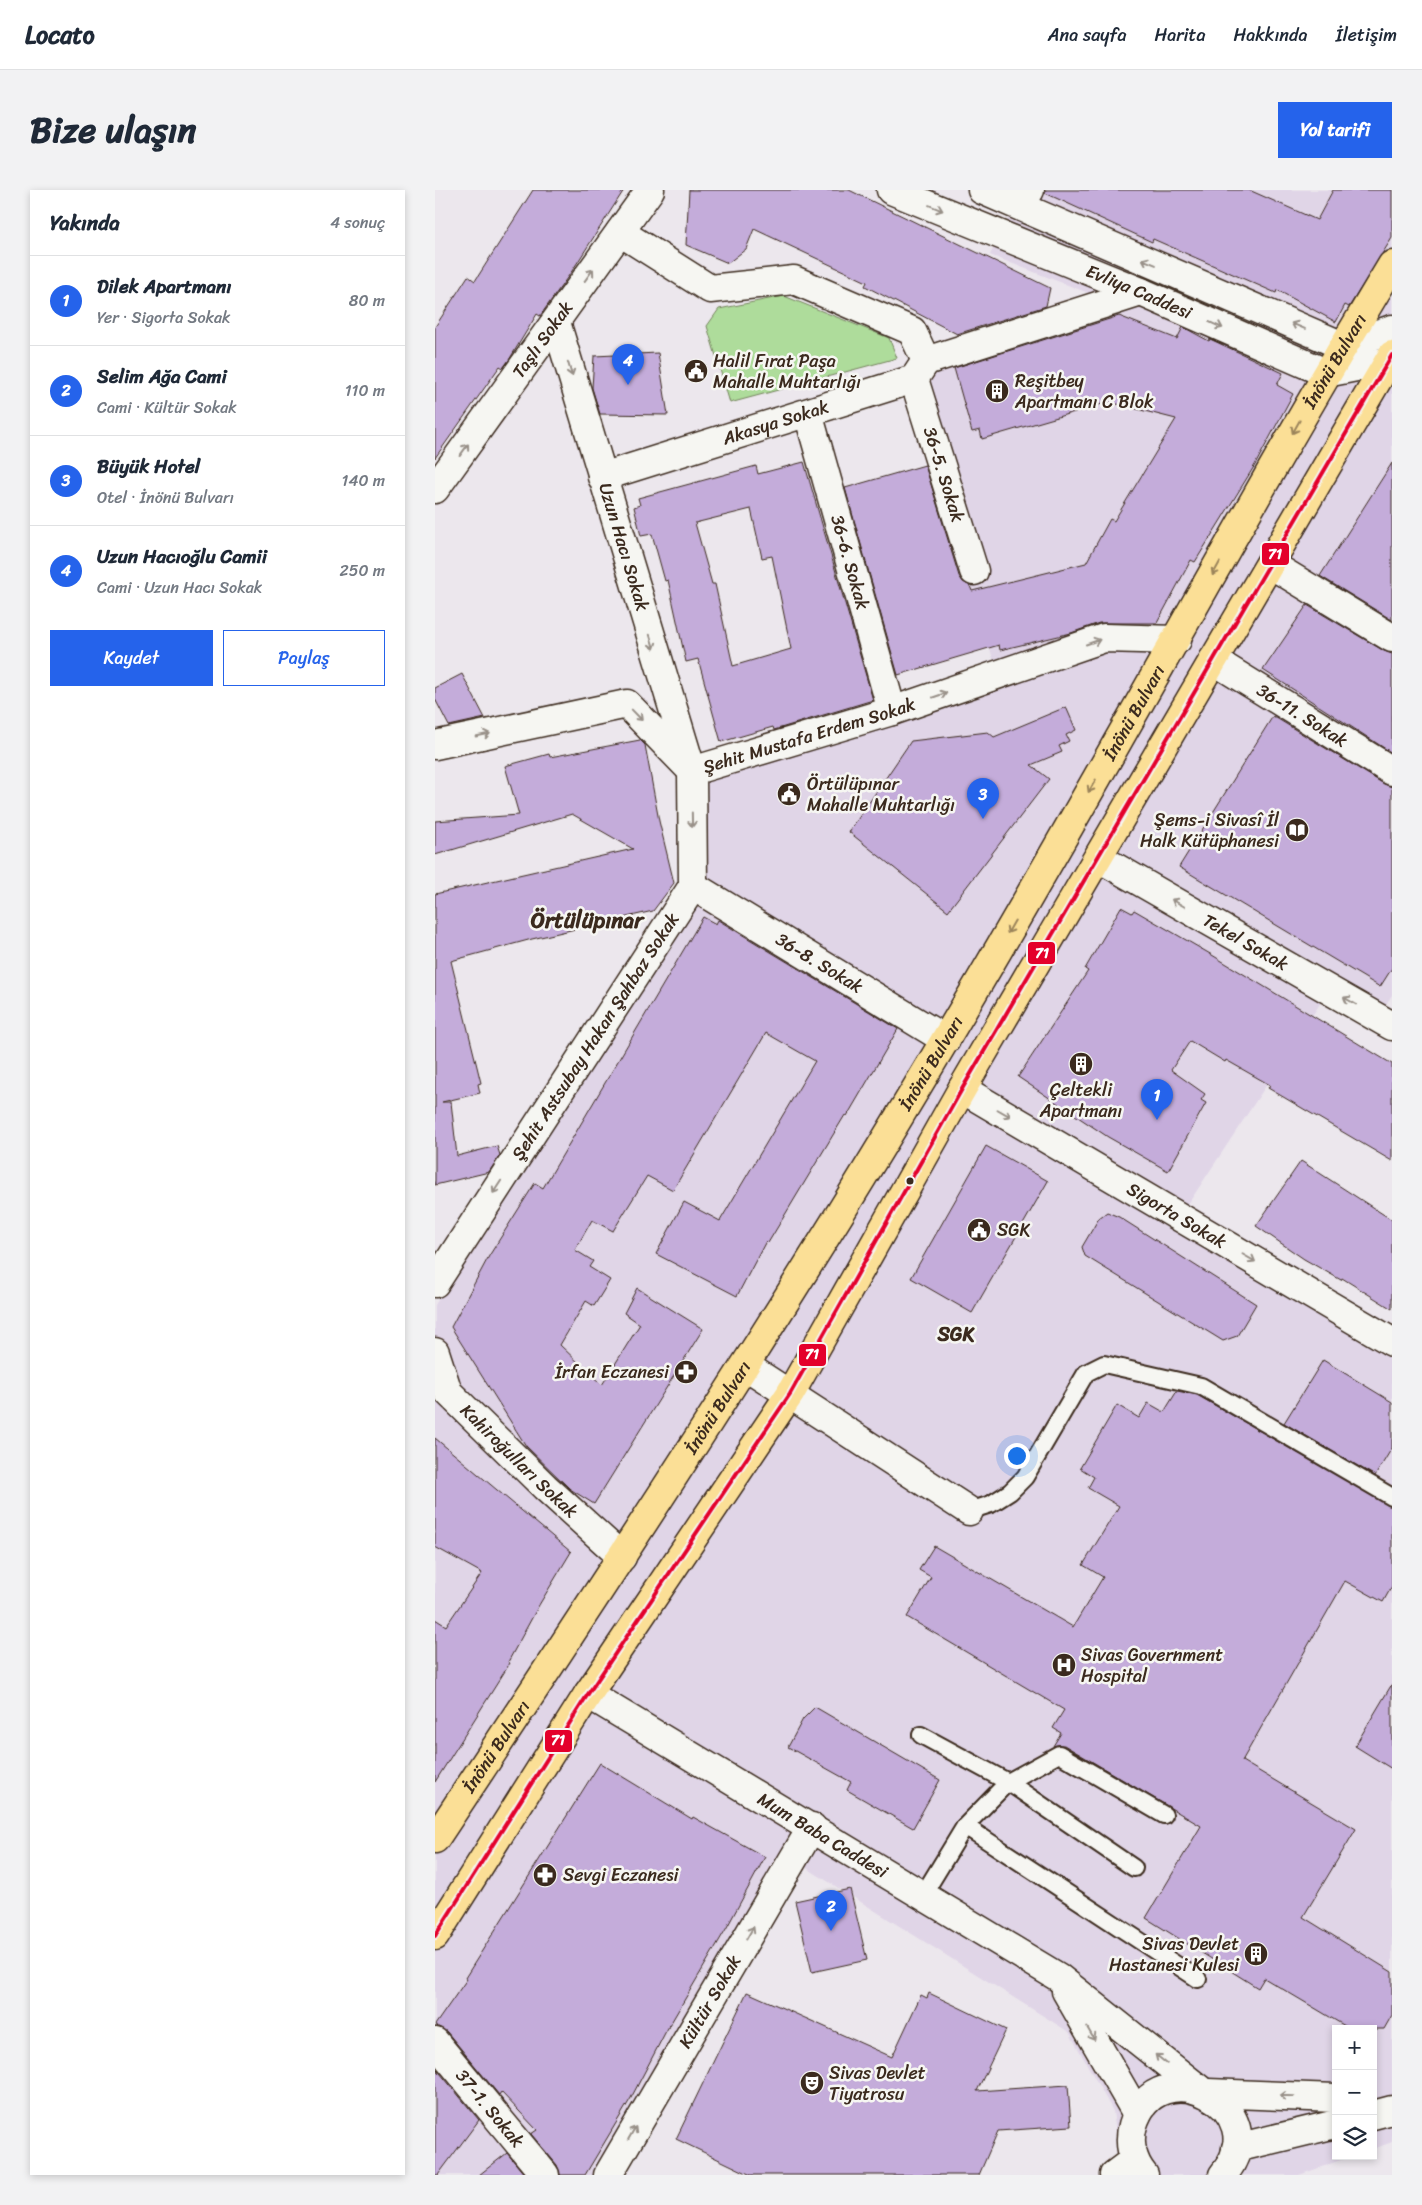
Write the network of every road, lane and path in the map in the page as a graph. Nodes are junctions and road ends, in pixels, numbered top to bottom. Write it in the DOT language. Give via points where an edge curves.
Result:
graph roads {
  1 [pos="650,190"];
  2 [pos="891,190"];
  3 [pos="982,190"];
  4 [pos="1025,198"];
  5 [pos="620,232"];
  6 [pos="1392,265"];
  7 [pos="1141,292"];
  8 [pos="556,322"];
  9 [pos="1392,330"];
  10 [pos="1343,346"];
  11 [pos="1391,358"];
  12 [pos="920,370"];
  13 [pos="1326,373"];
  14 [pos="808,413"];
  15 [pos="603,477"];
  16 [pos="435,489"];
  17 [pos="1270,564"];
  18 [pos="974,571"];
  19 [pos="1392,638"];
  20 [pos="1177,640"];
  21 [pos="1213,660"];
  22 [pos="892,711"];
  23 [pos="435,745"];
  24 [pos="692,771"];
  25 [pos="1392,771"];
  26 [pos="1099,858"];
  27 [pos="693,886"];
  28 [pos="1392,1026"];
  29 [pos="946,1040"];
  30 [pos="962,1089"];
  31 [pos="435,1283"];
  32 [pos="1392,1342"];
  33 [pos="435,1352"];
  34 [pos="746,1366"];
  35 [pos="790,1394"];
  36 [pos="1392,1497"];
  37 [pos="969,1511"];
  38 [pos="623,1557"];
  39 [pos="588,1694"];
  40 [pos="921,1735"];
  41 [pos="1008,1782"];
  42 [pos="1164,1815"];
  43 [pos="965,1826"];
  44 [pos="812,1827"];
  45 [pos="435,1839"];
  46 [pos="1134,1868"];
  47 [pos="923,1895"];
  48 [pos="435,1936"];
  49 [pos="1058,1977"];
  50 [pos="1198,1979"];
  51 [pos="435,2042"];
  52 [pos="1203,2091"];
  53 [pos="1332,2098"];
  54 [pos="1377,2100"];
  55 [pos="1392,2100"];
  56 [pos="1392,2110"];
  57 [pos="1137,2114"];
  58 [pos="1377,2114"];
  59 [pos="1332,2125"];
  60 [pos="1236,2148"];
  61 [pos="1131,2170"];
  62 [pos="545,2175"];
  63 [pos="607,2175"];
  64 [pos="1223,2175"];
  1 -- 5 [label="street, Taşlı Sokak"];
  2 -- 7 [label="street, Evliya Caddesi, one-way"];
  3 -- 4 [label="street, Evliya Caddesi"];
  10 -- 4 [label="street, Evliya Caddesi, one-way"];
  8 -- 5 [label="street, Taşlı Sokak, one-way"];
  5 -- 12 [label="street, 36-5. Sokak" via="709,289 794,280 912,331"];
  6 -- 10 [label="main road, İnönü Bulvarı"];
  7 -- 12 [label="street, Akasya Sokak"];
  7 -- 13 [label="street, Evliya Caddesi, one-way"];
  8 -- 15 [label="street, Uzun Hacı Sokak, one-way"];
  16 -- 8 [label="street, Taşlı Sokak, one-way"];
  9 -- 10 [label="street"];
  10 -- 13 [label="main road, İnönü Bulvarı"];
  11 -- 13 [label="street"];
  11 -- 17 [label="main road"];
  12 -- 14 [label="street, Akasya Sokak"];
  12 -- 18 [label="street, 36-5. Sokak"];
  13 -- 20 [label="main road, İnönü Bulvarı, one-way"];
  14 -- 15 [label="street, Akasya Sokak"];
  14 -- 22 [label="street, 36-6. Sokak"];
  15 -- 24 [label="street, Uzun Hacı Sokak, one-way"];
  17 -- 19 [label="street"];
  17 -- 21 [label="main road"];
  22 -- 20 [label="street, Şehit Mustafa Erdem Sokak, one-way" via="1104,638"];
  20 -- 29 [label="main road, İnönü Bulvarı, one-way"];
  21 -- 25 [label="street, 36-11. Sokak"];
  21 -- 26 [label="main road"];
  22 -- 24 [label="street, Şehit Mustafa Erdem Sokak"];
  23 -- 24 [label="street, Şehit Mustafa Erdem Sokak, one-way" via="627,704"];
  24 -- 27 [label="street, one-way"];
  28 -- 26 [label="street, Tekel Sokak, one-way"];
  26 -- 30 [label="main road"];
  27 -- 29 [label="street, 36-8. Sokak"];
  27 -- 31 [label="street, Şehit Astsubay Hakan Şahbaz Sokak, one-way"];
  29 -- 34 [label="main road, İnönü Bulvarı"];
  30 -- 32 [label="street, Sigorta Sokak, one-way"];
  30 -- 35 [label="main road"];
  33 -- 38 [label="street, Kahiroğulları Sokak" via="448,1392 545,1487"];
  34 -- 35 [label="street"];
  34 -- 38 [label="main road, İnönü Bulvarı"];
  35 -- 37 [label="street"];
  35 -- 39 [label="main road"];
  36 -- 37 [label="lane" via="1201,1386 1103,1364 1086,1374 1025,1477 991,1504"];
  38 -- 45 [label="main road, İnönü Bulvarı"];
  39 -- 44 [label="street, Mum Baba Caddesi"];
  39 -- 48 [label="main road"];
  40 -- 41 [label="lane"];
  41 -- 42 [label="lane" via="1059,1754"];
  41 -- 43 [label="lane"];
  41 -- 46 [label="lane"];
  43 -- 47 [label="lane"];
  43 -- 50 [label="lane"];
  44 -- 47 [label="street, Mum Baba Caddesi"];
  63 -- 44 [label="street, Kültür Sokak, one-way"];
  47 -- 49 [label="street, Mum Baba Caddesi"];
  52 -- 49 [label="street, Mum Baba Caddesi, one-way"];
  49 -- 57 [label="street, Mum Baba Caddesi, one-way"];
  51 -- 62 [label="street, 37-1. Sokak"];
  53 -- 52 [label="street, one-way"];
  52 -- 57 [label="street" via="1181,2087 1164,2091 1148,2101"];
  52 -- 60 [label="street, Mum Baba Caddesi" via="1222,2103 1232,2118"];
  54 -- 55 [label="street"];
  56 -- 58 [label="street"];
  57 -- 61 [label="street" via="1131,2140"];
  59 -- 60 [label="street"];
  60 -- 64 [label="street"];
}
